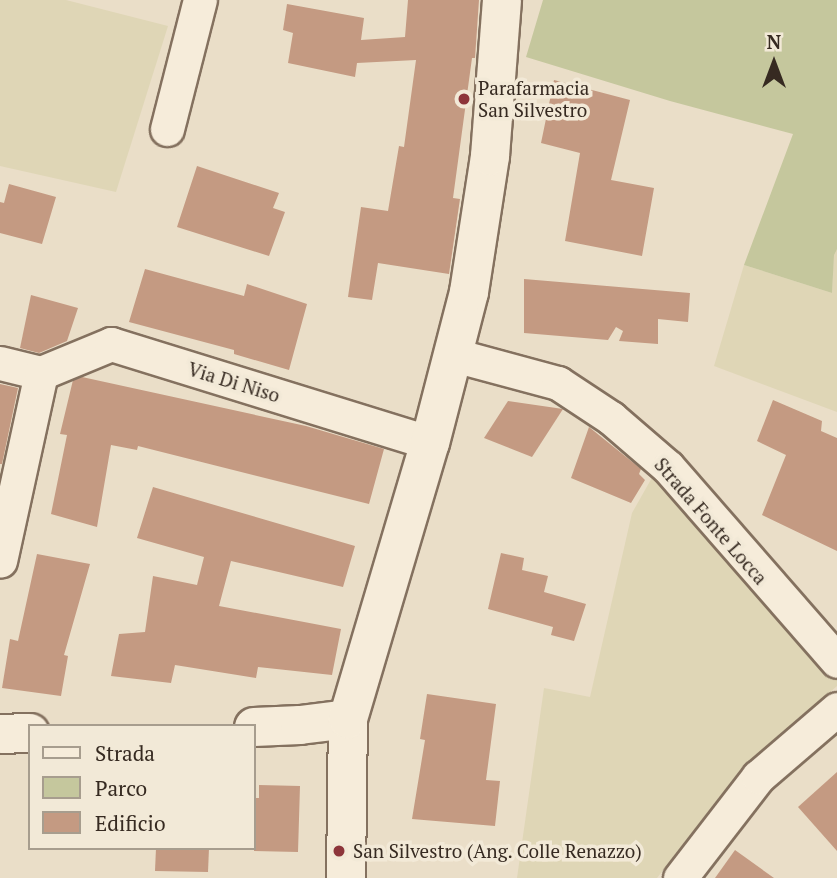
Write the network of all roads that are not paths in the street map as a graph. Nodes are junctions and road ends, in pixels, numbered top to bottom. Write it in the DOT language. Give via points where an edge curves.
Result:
graph roads {
  1 [pos="200,0"];
  2 [pos="502,0"];
  3 [pos="167,129"];
  4 [pos="454,355"];
  5 [pos="0,363"];
  6 [pos="41,373"];
  7 [pos="430,443"];
  8 [pos="0,561"];
  9 [pos="837,661"];
  10 [pos="837,709"];
  11 [pos="348,719"];
  12 [pos="256,727"];
  13 [pos="28,733"];
  14 [pos="0,734"];
  15 [pos="346,878"];
  16 [pos="680,878"];
  1 -- 3 [label="street"];
  2 -- 4 [label="street" via="482,222"];
  4 -- 7 [label="street"];
  4 -- 9 [label="street, Strada Fonte Locca" via="558,383 611,418 667,467"];
  5 -- 6 [label="street"];
  6 -- 7 [label="street, Via Di Niso" via="111,344"];
  6 -- 8 [label="street"];
  7 -- 11 [label="street"];
  10 -- 16 [label="street" via="758,777"];
  11 -- 12 [label="street"];
  11 -- 15 [label="street"];
  13 -- 14 [label="street"];
}
